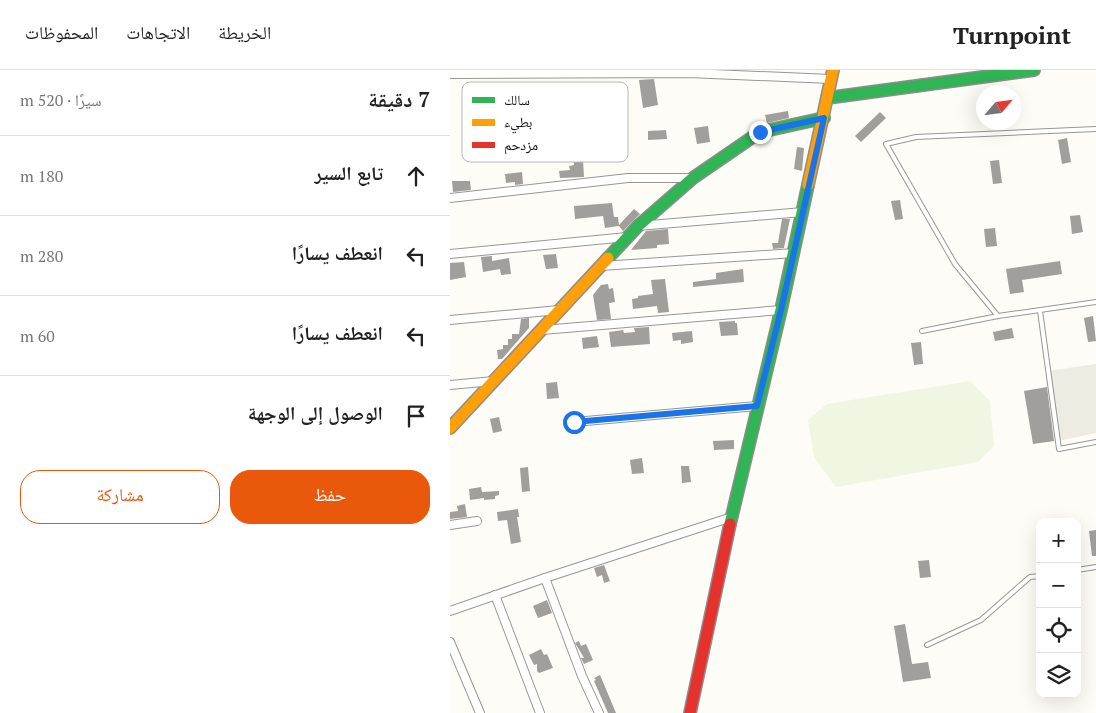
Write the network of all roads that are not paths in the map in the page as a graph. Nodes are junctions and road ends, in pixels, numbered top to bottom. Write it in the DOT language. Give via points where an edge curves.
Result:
graph roads {
  1 [pos="1034,70"];
  2 [pos="450,74"];
  3 [pos="832,74"];
  4 [pos="827,98"];
  5 [pos="824,118"];
  6 [pos="1096,129"];
  7 [pos="693,178"];
  8 [pos="450,198"];
  9 [pos="803,212"];
  10 [pos="638,226"];
  11 [pos="628,237"];
  12 [pos="794,253"];
  13 [pos="450,254"];
  14 [pos="601,266"];
  15 [pos="1096,302"];
  16 [pos="559,310"];
  17 [pos="781,310"];
  18 [pos="1040,311"];
  19 [pos="998,316"];
  20 [pos="450,320"];
  21 [pos="541,330"];
  22 [pos="922,331"];
  23 [pos="494,381"];
  24 [pos="450,385"];
  25 [pos="757,406"];
  26 [pos="574,422"];
  27 [pos="450,428"];
  28 [pos="1096,442"];
  29 [pos="732,517"];
  30 [pos="476,521"];
  31 [pos="450,525"];
  32 [pos="1096,566"];
  33 [pos="1081,569"];
  34 [pos="1036,576"];
  35 [pos="545,578"];
  36 [pos="495,595"];
  37 [pos="450,611"];
  38 [pos="450,642"];
  39 [pos="928,644"];
  40 [pos="480,713"];
  41 [pos="540,713"];
  42 [pos="599,713"];
  43 [pos="690,713"];
  1 -- 4 [label="street"];
  2 -- 3 [label="street"];
  3 -- 4 [label="street"];
  4 -- 5 [label="street"];
  5 -- 7 [label="street" via="760,132"];
  5 -- 9 [label="street"];
  6 -- 19 [label="lane" via="916,137 886,144 955,264"];
  7 -- 8 [label="street" via="628,178"];
  7 -- 10 [label="street"];
  9 -- 10 [label="street"];
  9 -- 12 [label="street"];
  10 -- 11 [label="street"];
  11 -- 13 [label="street"];
  11 -- 14 [label="street"];
  12 -- 14 [label="street"];
  12 -- 17 [label="street"];
  14 -- 16 [label="street"];
  15 -- 18 [label="lane"];
  16 -- 20 [label="street"];
  16 -- 21 [label="street"];
  17 -- 21 [label="street"];
  17 -- 25 [label="street"];
  18 -- 19 [label="lane"];
  18 -- 28 [label="lane" via="1059,449"];
  19 -- 22 [label="lane"];
  21 -- 23 [label="street"];
  23 -- 24 [label="street"];
  23 -- 27 [label="street"];
  25 -- 26 [label="street"];
  25 -- 29 [label="street"];
  29 -- 35 [label="street"];
  29 -- 43 [label="street"];
  30 -- 31 [label="street"];
  32 -- 33 [label="lane"];
  34 -- 39 [label="lane" via="1030,577 980,620"];
  35 -- 36 [label="street"];
  35 -- 42 [label="street"];
  36 -- 37 [label="street"];
  36 -- 41 [label="street"];
  38 -- 40 [label="street"];
}
